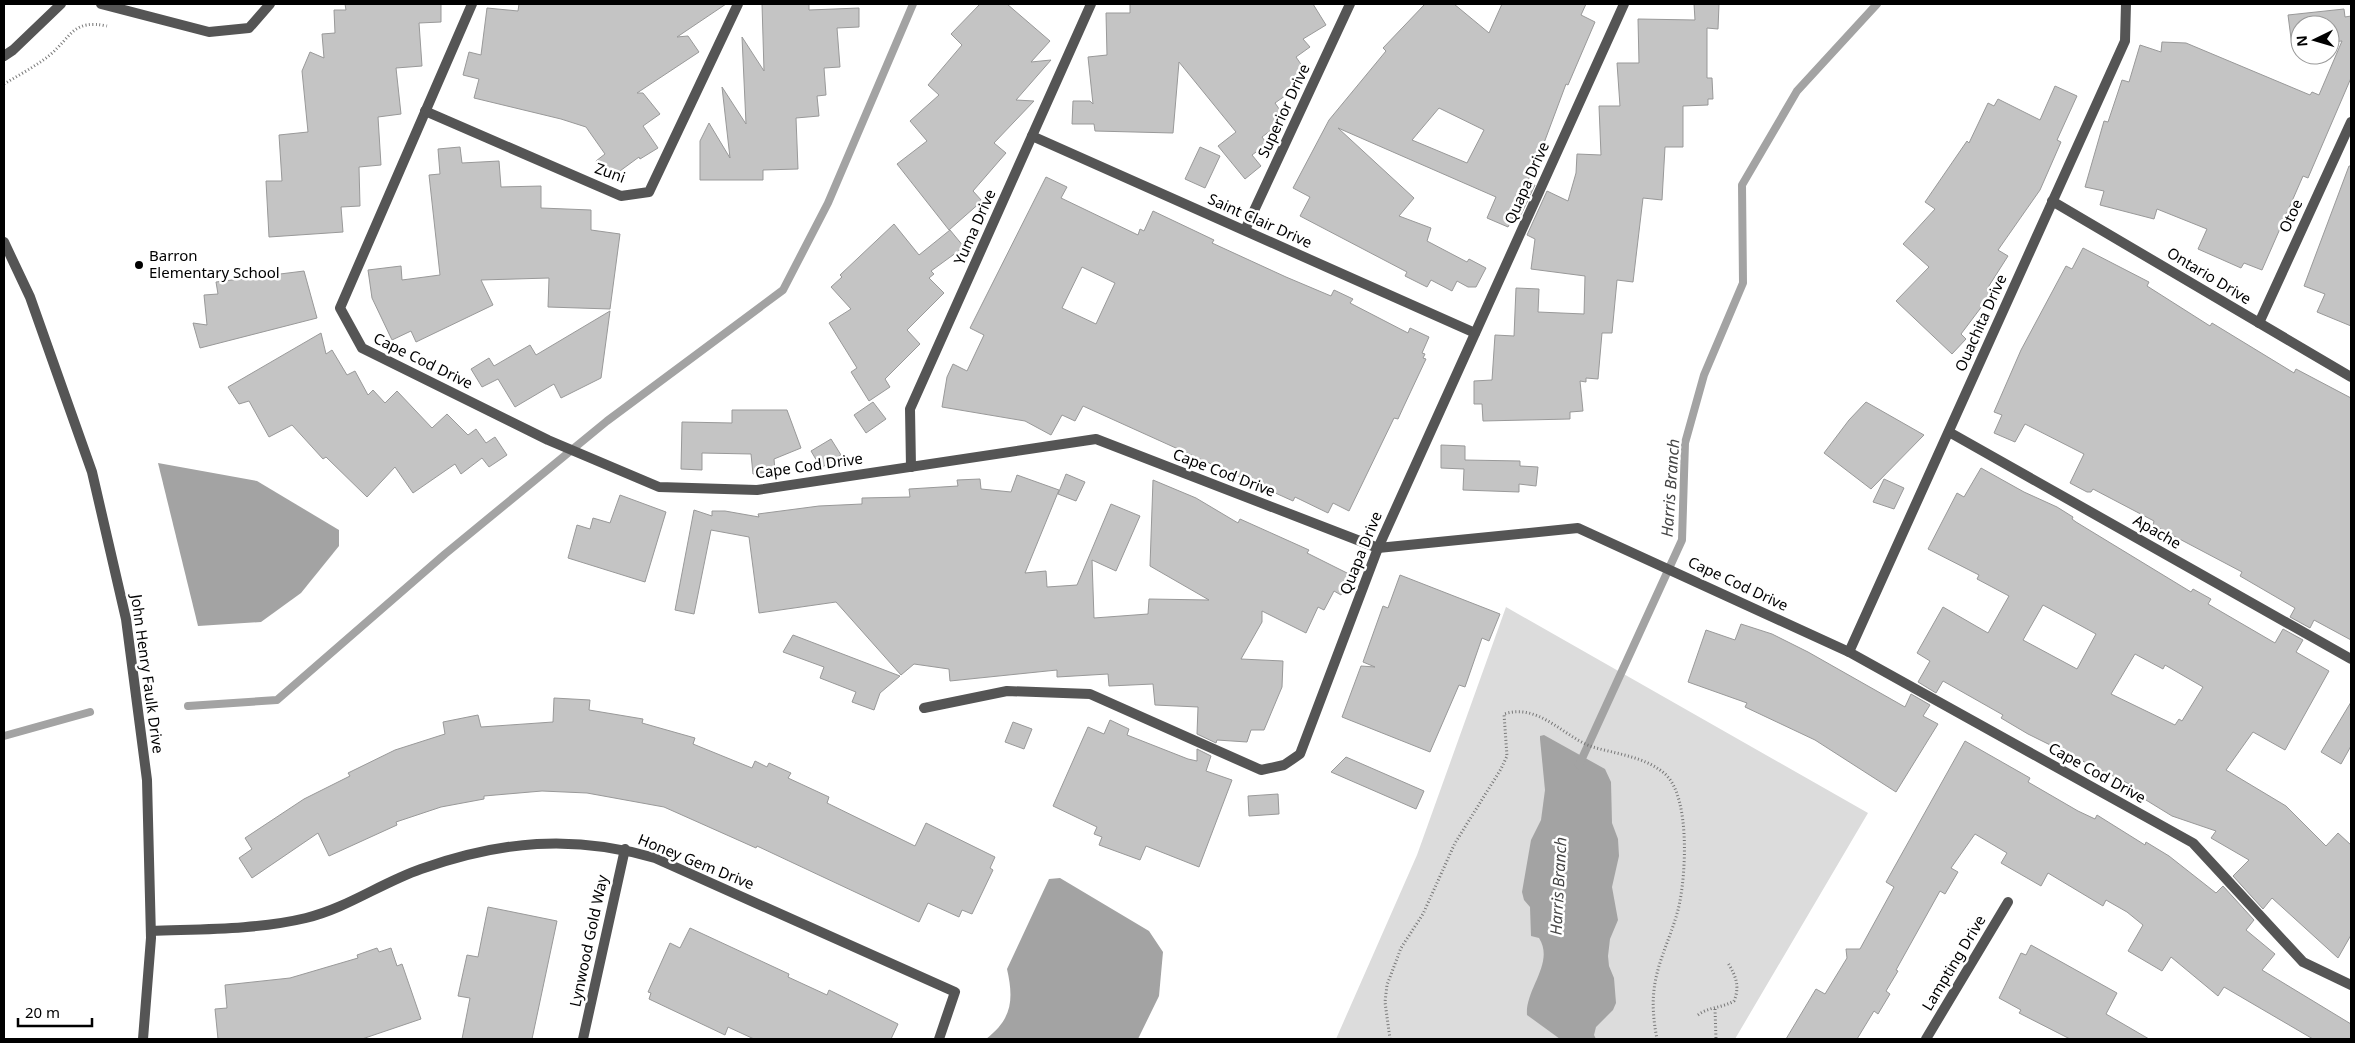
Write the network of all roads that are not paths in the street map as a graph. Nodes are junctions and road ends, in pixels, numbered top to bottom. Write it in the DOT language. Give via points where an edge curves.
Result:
graph roads {
  1 [pos="61,4"];
  2 [pos="101,4"];
  3 [pos="270,4"];
  4 [pos="472,4"];
  5 [pos="738,4"];
  6 [pos="1091,4"];
  7 [pos="1350,4"];
  8 [pos="1624,4"];
  9 [pos="2126,4"];
  10 [pos="4,56"];
  11 [pos="426,112"];
  12 [pos="2351,122"];
  13 [pos="1032,136"];
  14 [pos="2052,201"];
  15 [pos="1245,230"];
  16 [pos="4,242"];
  17 [pos="2259,322"];
  18 [pos="1475,333"];
  19 [pos="2351,377"];
  20 [pos="1949,432"];
  21 [pos="911,467"];
  22 [pos="1378,548"];
  23 [pos="1850,652"];
  24 [pos="2351,659"];
  25 [pos="924,708"];
  26 [pos="625,849"];
  27 [pos="2008,902"];
  28 [pos="151,931"];
  29 [pos="2351,985"];
  30 [pos="1929,1038"];
  31 [pos="143,1039"];
  32 [pos="583,1039"];
  33 [pos="939,1039"];
  1 -- 10 [label="street"];
  2 -- 3 [label="street" via="209,32 249,28"];
  4 -- 11 [label="street, Cape Cod Drive"];
  5 -- 11 [label="street, Zuni" via="650,192 621,196"];
  6 -- 13 [label="street, Yuma Drive"];
  7 -- 15 [label="street, Superior Drive"];
  8 -- 18 [label="street, Quapa Drive"];
  9 -- 14 [label="street, Ouachita Drive" via="2125,41"];
  11 -- 21 [label="street, Cape Cod Drive" via="340,308 362,348 548,440 659,487 757,490"];
  12 -- 17 [label="street, Otoe"];
  13 -- 15 [label="street, Saint Clair Drive"];
  13 -- 21 [label="street, Yuma Drive" via="910,409"];
  14 -- 17 [label="street, Ontario Drive"];
  14 -- 20 [label="street, Ouachita Drive"];
  15 -- 18 [label="street, Saint Clair Drive"];
  16 -- 28 [label="street, John Henry Faulk Drive" via="30,297 92,472 126,619 147,780"];
  17 -- 19 [label="street, Ontario Drive"];
  18 -- 22 [label="street, Quapa Drive"];
  20 -- 23 [label="street, Ouachita Drive"];
  20 -- 24 [label="street, Apache"];
  21 -- 22 [label="street, Cape Cod Drive" via="1096,439"];
  22 -- 23 [label="street, Cape Cod Drive" via="1578,528"];
  22 -- 25 [label="street, Quapa Drive" via="1300,754 1284,765 1261,770 1090,694 1007,691"];
  23 -- 29 [label="street, Cape Cod Drive" via="2193,843 2303,962"];
  26 -- 28 [label="street, Honey Gem Drive" via="547,842 508,845 419,870 364,897 306,918 244,927"];
  26 -- 32 [label="street, Lynwood Gold Way"];
  26 -- 33 [label="street, Honey Gem Drive" via="655,858 954,992"];
  27 -- 30 [label="street, Lampting Drive"];
  28 -- 31 [label="street, John Henry Faulk Drive"];
}
